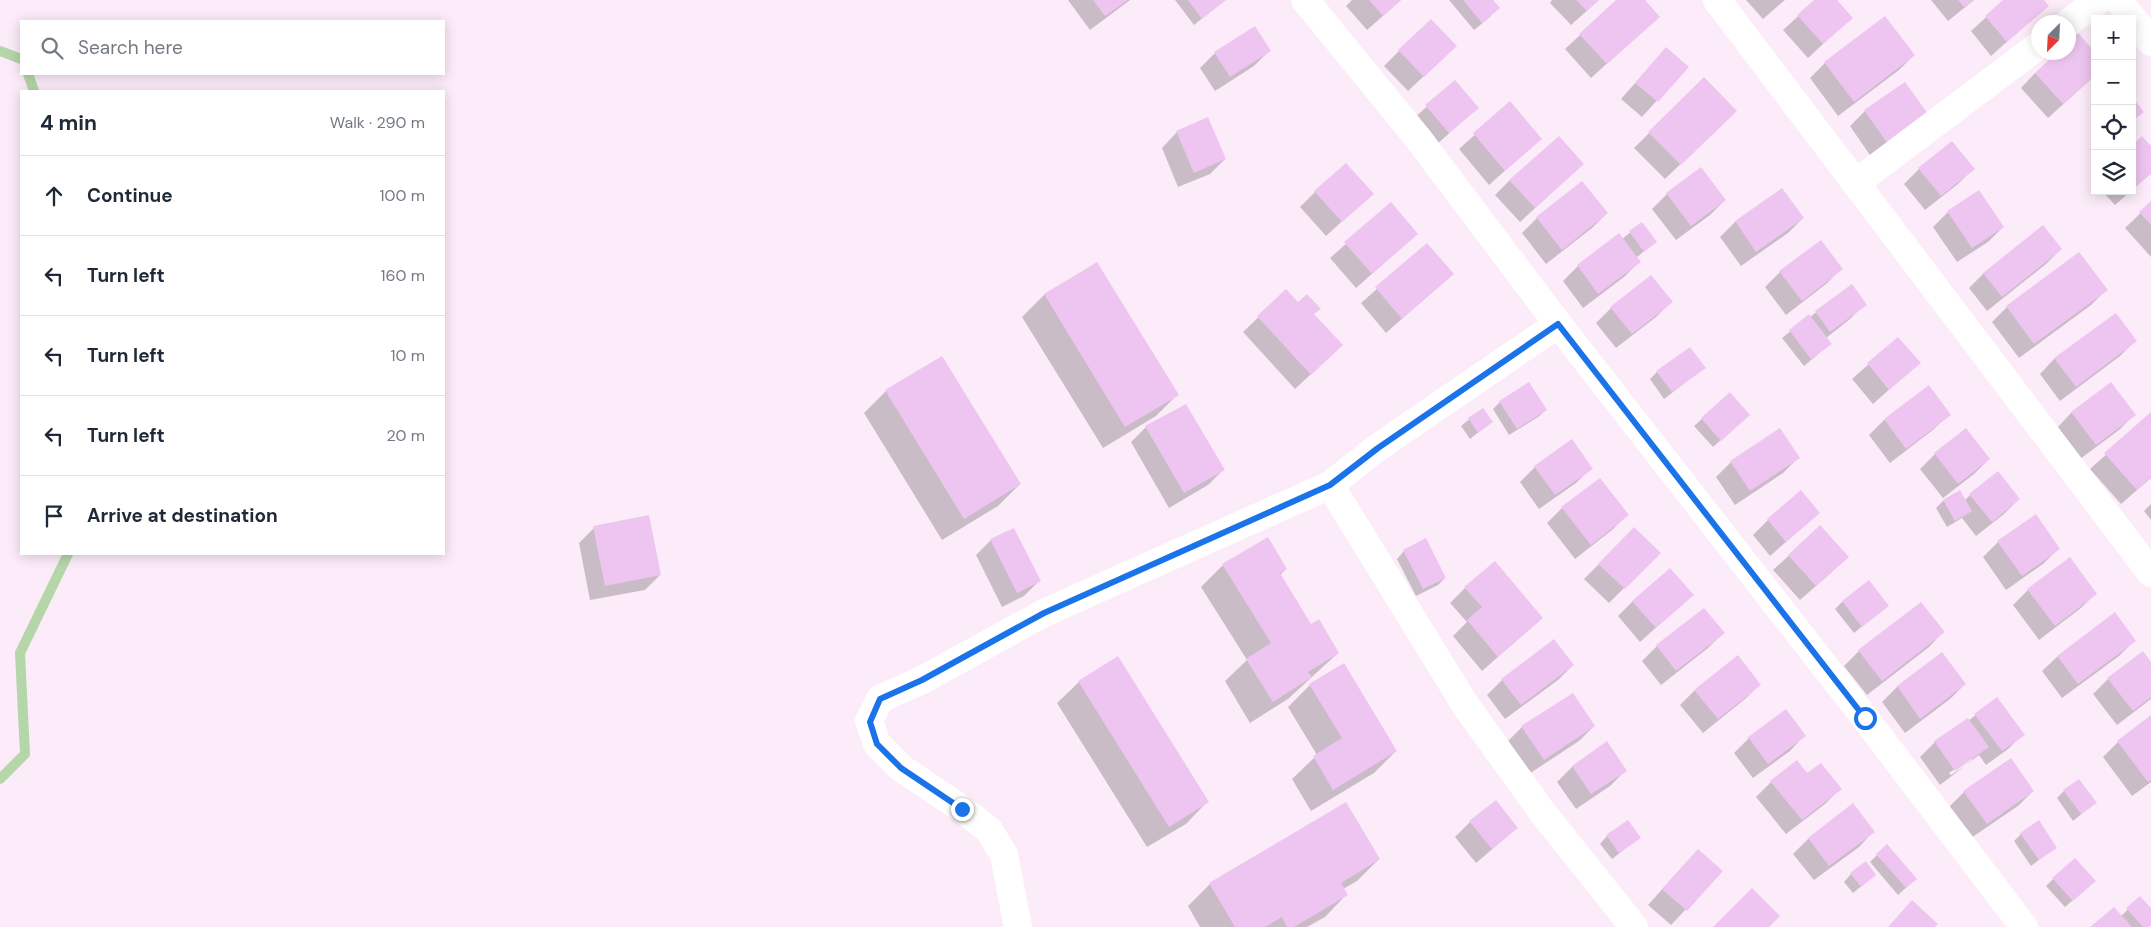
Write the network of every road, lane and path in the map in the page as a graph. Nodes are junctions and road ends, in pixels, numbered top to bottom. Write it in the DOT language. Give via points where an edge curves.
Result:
graph roads {
  1 [pos="1305,0"];
  2 [pos="1717,0"];
  3 [pos="2098,0"];
  4 [pos="2118,0"];
  5 [pos="2076,17"];
  6 [pos="2151,42"];
  7 [pos="2031,51"];
  8 [pos="1857,182"];
  9 [pos="1558,324"];
  10 [pos="1330,485"];
  11 [pos="2151,573"];
  12 [pos="1018,927"];
  13 [pos="1634,927"];
  14 [pos="2024,927"];
  1 -- 9 [label="street" via="1417,137"];
  2 -- 8 [label="street"];
  3 -- 5 [label="street"];
  4 -- 6 [label="street"];
  7 -- 8 [label="street"];
  8 -- 11 [label="street"];
  9 -- 10 [label="street" via="1378,448"];
  9 -- 14 [label="street"];
  10 -- 12 [label="street" via="1044,613 922,680 880,699 870,722 877,744 901,768 989,830 1004,855"];
  10 -- 13 [label="street" via="1466,706 1543,813"];
}
